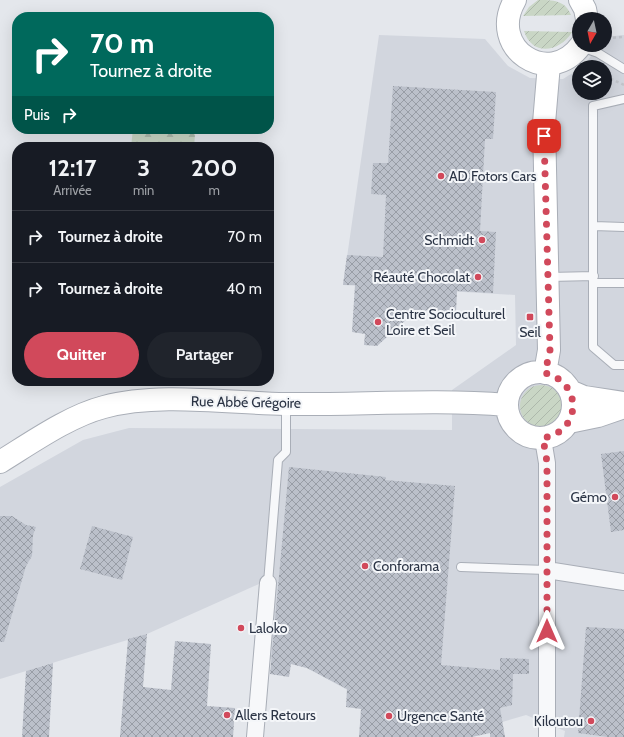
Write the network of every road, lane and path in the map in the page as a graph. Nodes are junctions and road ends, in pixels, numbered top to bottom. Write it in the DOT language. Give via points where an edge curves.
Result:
graph roads {
  1 [pos="515,0"];
  2 [pos="580,0"];
  3 [pos="586,12"];
  4 [pos="624,37"];
  5 [pos="612,38"];
  6 [pos="574,52"];
  7 [pos="596,52"];
  8 [pos="549,64"];
  9 [pos="624,69"];
  10 [pos="624,99"];
  11 [pos="594,226"];
  12 [pos="624,227"];
  13 [pos="548,277"];
  14 [pos="594,280"];
  15 [pos="624,283"];
  16 [pos="624,365"];
  17 [pos="545,373"];
  18 [pos="570,391"];
  19 [pos="624,403"];
  20 [pos="286,404"];
  21 [pos="507,405"];
  22 [pos="624,407"];
  23 [pos="569,422"];
  24 [pos="543,438"];
  25 [pos="0,462"];
  26 [pos="461,566"];
  27 [pos="547,570"];
  28 [pos="624,582"];
  29 [pos="268,583"];
  30 [pos="255,737"];
  31 [pos="547,737"];
  1 -- 8 [label="street" via="508,18 511,42 526,58"];
  2 -- 3 [label="street"];
  4 -- 5 [label="path"];
  6 -- 8 [label="street" via="565,60"];
  7 -- 9 [label="lane"];
  8 -- 13 [label="street" via="544,122"];
  10 -- 11 [label="lane" via="593,106"];
  11 -- 12 [label="lane"];
  11 -- 14 [label="lane"];
  13 -- 14 [label="lane"];
  13 -- 17 [label="street" via="550,350"];
  14 -- 15 [label="lane"];
  14 -- 16 [label="lane" via="593,347 614,365"];
  17 -- 18 [label="street" via="560,379"];
  17 -- 21 [label="street" via="533,373 521,378 509,392"];
  18 -- 19 [label="street" via="584,397"];
  18 -- 23 [label="street" via="573,407"];
  20 -- 21 [label="street, Rue Abbé Grégoire" via="444,402"];
  20 -- 25 [label="street, Rue Abbé Grégoire" via="135,400 103,407 73,419"];
  20 -- 29 [label="lane" via="286,452 278,460"];
  21 -- 24 [label="street" via="510,420 520,432 535,438"];
  22 -- 23 [label="street"];
  23 -- 24 [label="street" via="558,434"];
  24 -- 27 [label="street" via="547,462"];
  26 -- 27 [label="lane"];
  27 -- 28 [label="street"];
  27 -- 31 [label="street"];
  29 -- 30 [label="street"];
}
